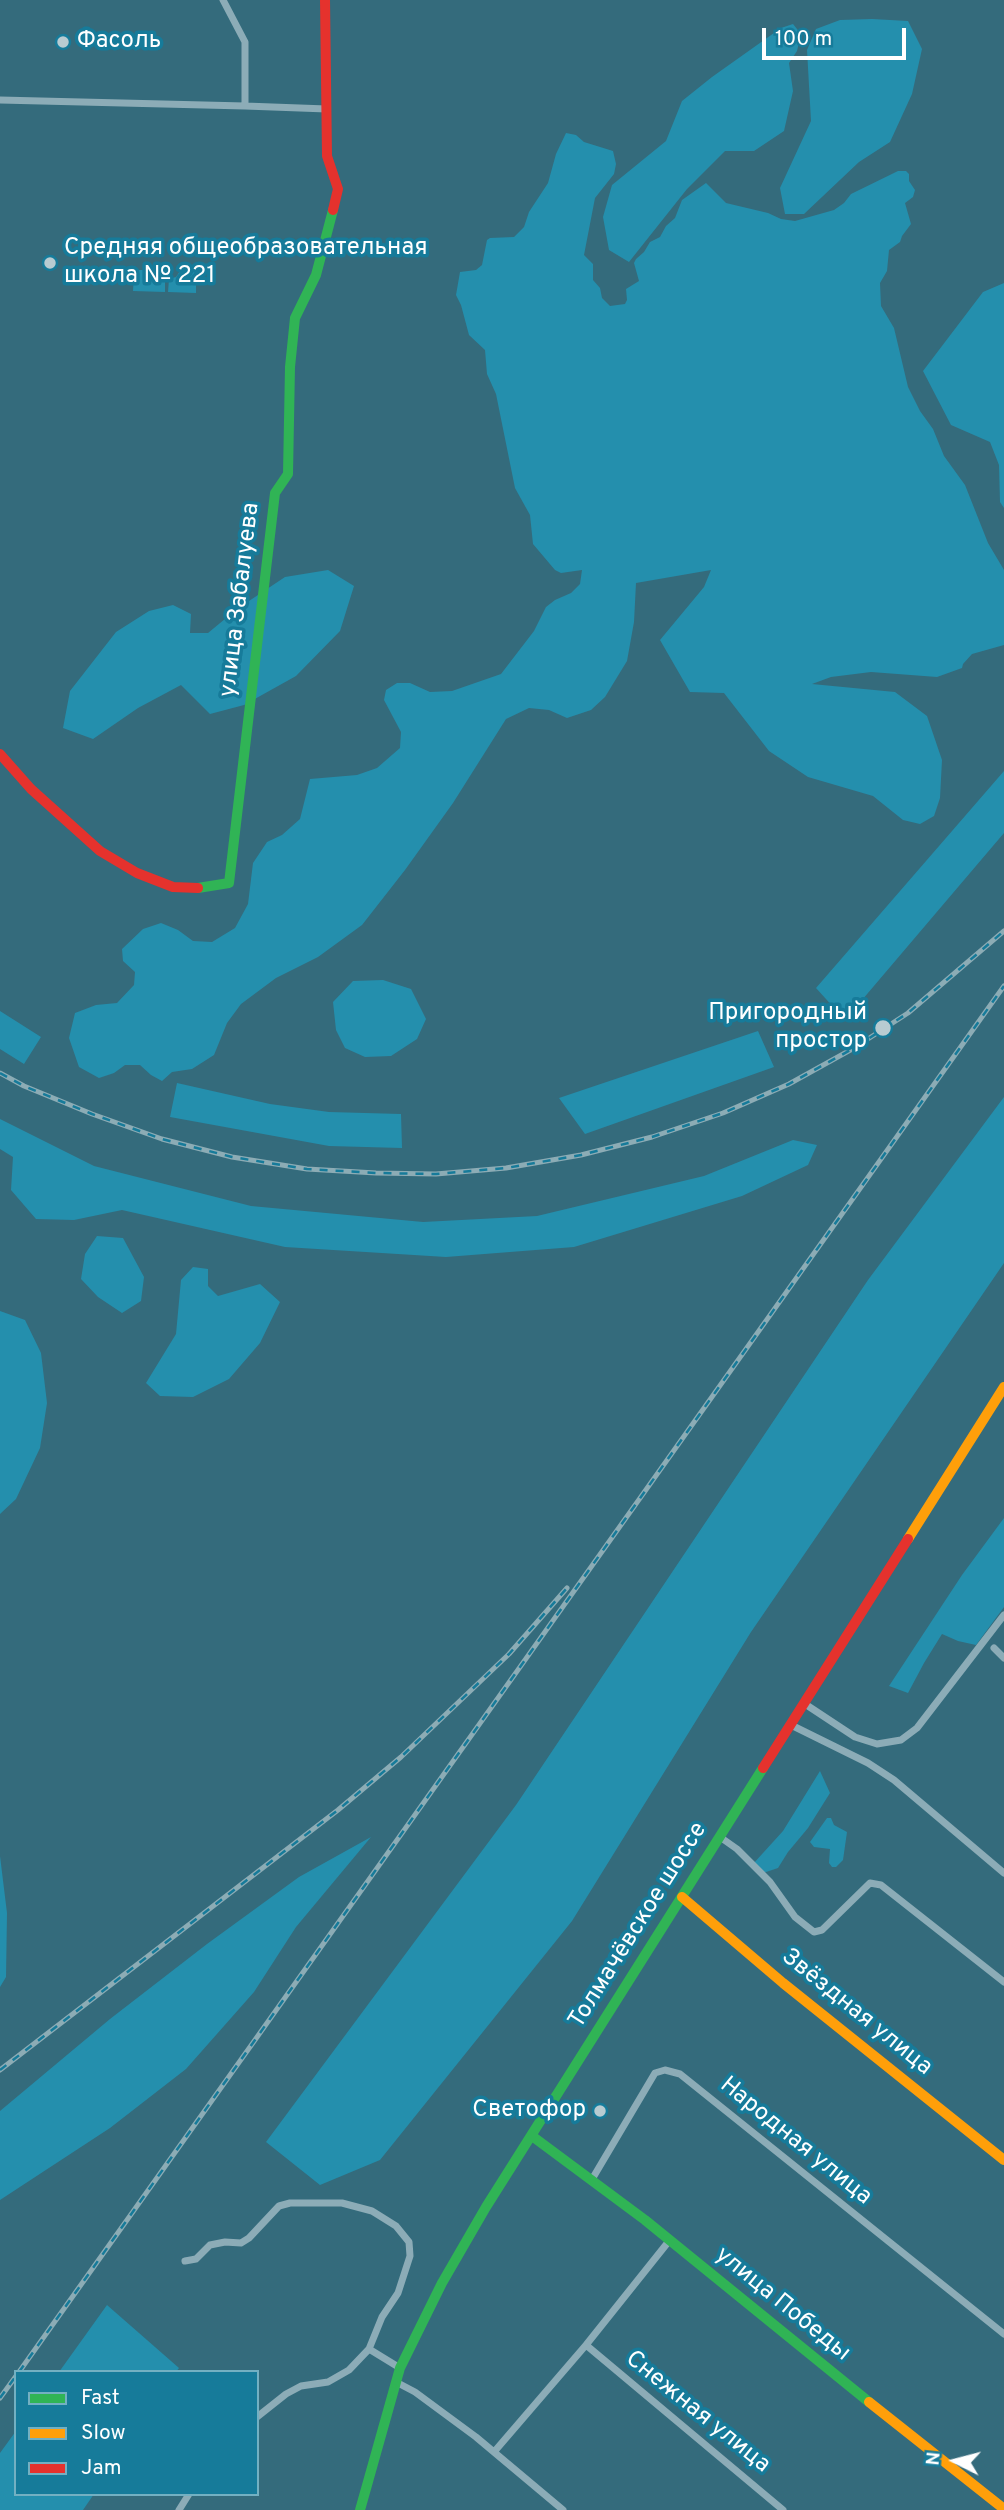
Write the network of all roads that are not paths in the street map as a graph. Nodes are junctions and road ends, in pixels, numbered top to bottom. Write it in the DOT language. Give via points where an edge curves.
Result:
graph roads {
  1 [pos="223,0"];
  2 [pos="324,0"];
  3 [pos="0,100"];
  4 [pos="245,106"];
  5 [pos="327,108"];
  6 [pos="0,754"];
  7 [pos="1004,1388"];
  8 [pos="1004,1615"];
  9 [pos="995,1648"];
  10 [pos="1004,1658"];
  11 [pos="805,1704"];
  12 [pos="791,1725"];
  13 [pos="720,1837"];
  14 [pos="1004,1873"];
  15 [pos="682,1897"];
  16 [pos="1004,1982"];
  17 [pos="532,2136"];
  18 [pos="1004,2160"];
  19 [pos="590,2181"];
  20 [pos="669,2241"];
  21 [pos="185,2261"];
  22 [pos="1004,2334"];
  23 [pos="586,2345"];
  24 [pos="369,2349"];
  25 [pos="400,2368"];
  26 [pos="396,2382"];
  27 [pos="259,2415"];
  28 [pos="494,2452"];
  29 [pos="1004,2509"];
  30 [pos="360,2510"];
  31 [pos="563,2510"];
  32 [pos="783,2510"];
  1 -- 4 [label="street" via="245,42"];
  2 -- 5 [label="street, улица Забалуева"];
  3 -- 4 [label="street"];
  4 -- 5 [label="street"];
  5 -- 6 [label="street, улица Забалуева" via="327,156 338,189 316,275 295,318 288,474 275,493 229,883 173,887 137,873 100,851 31,789"];
  7 -- 11 [label="street, Толмачёвское шоссе"];
  8 -- 11 [label="street" via="917,1728 901,1740 877,1744 855,1737"];
  9 -- 10 [label="street"];
  11 -- 12 [label="street, Толмачёвское шоссе"];
  12 -- 13 [label="street, Толмачёвское шоссе"];
  12 -- 14 [label="street" via="894,1780"];
  13 -- 15 [label="street, Толмачёвское шоссе"];
  13 -- 16 [label="street" via="770,1882 814,1933 870,1883 881,1885"];
  15 -- 17 [label="street, Толмачёвское шоссе"];
  15 -- 18 [label="street, Звёздная улица"];
  17 -- 19 [label="street, улица Победы"];
  17 -- 25 [label="street, Толмачёвское шоссе" via="442,2283"];
  19 -- 20 [label="street, улица Победы"];
  19 -- 22 [label="street, Народная улица" via="655,2073 680,2074"];
  20 -- 23 [label="street"];
  20 -- 29 [label="street, улица Победы"];
  21 -- 24 [label="street" via="196,2259 210,2245 241,2243 279,2206 290,2203 342,2203 372,2211 396,2226 408,2242 410,2256 398,2292"];
  23 -- 28 [label="street"];
  23 -- 32 [label="street, Снежная улица"];
  24 -- 25 [label="street"];
  24 -- 27 [label="street" via="349,2371 328,2382 301,2386"];
  25 -- 26 [label="street, Толмачёвское шоссе"];
  26 -- 28 [label="street"];
  26 -- 30 [label="street, Толмачёвское шоссе"];
  28 -- 31 [label="street"];
}
